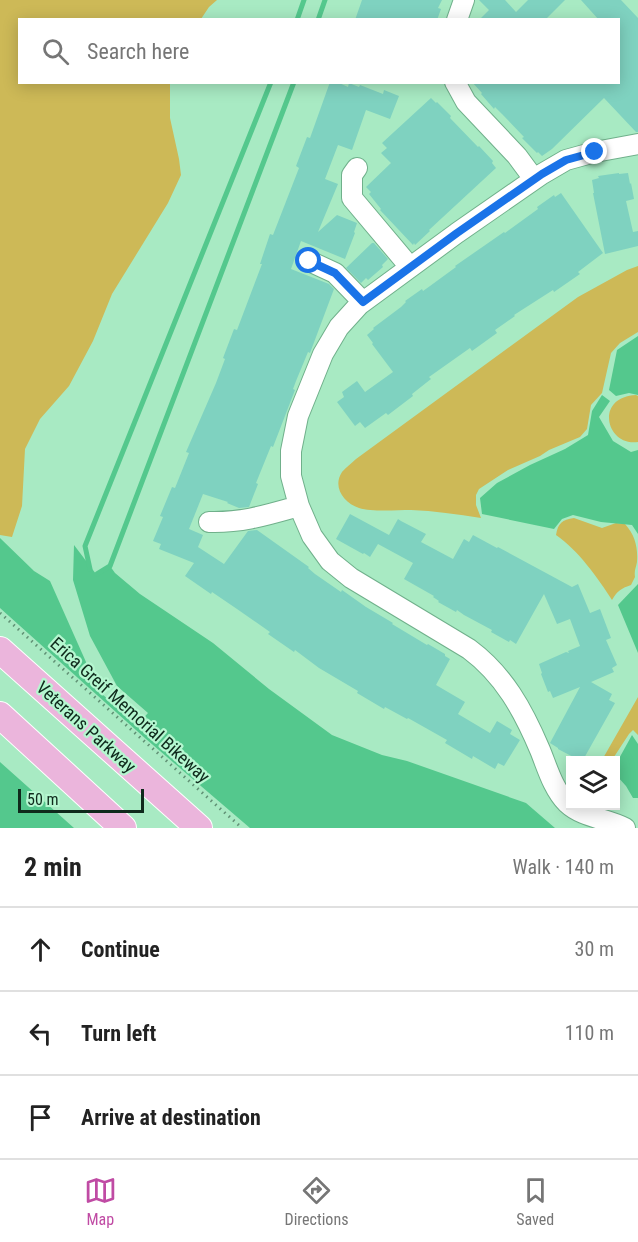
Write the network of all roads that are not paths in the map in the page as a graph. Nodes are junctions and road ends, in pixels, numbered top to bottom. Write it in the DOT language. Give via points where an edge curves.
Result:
graph roads {
  1 [pos="464,0"];
  2 [pos="458,18"];
  3 [pos="456,84"];
  4 [pos="638,144"];
  5 [pos="357,168"];
  6 [pos="534,179"];
  7 [pos="309,261"];
  8 [pos="410,267"];
  9 [pos="363,302"];
  10 [pos="299,506"];
  11 [pos="209,522"];
  12 [pos="0,650"];
  13 [pos="0,715"];
  14 [pos="123,828"];
  15 [pos="199,828"];
  16 [pos="625,828"];
  1 -- 2 [label="lane"];
  3 -- 6 [label="lane" via="466,102"];
  4 -- 6 [label="lane" via="566,160"];
  5 -- 8 [label="lane" via="352,175 352,198"];
  6 -- 8 [label="lane"];
  7 -- 9 [label="lane" via="335,273"];
  8 -- 9 [label="lane"];
  9 -- 10 [label="lane" via="339,327 323,354 298,416 291,476"];
  10 -- 11 [label="lane" via="245,520"];
  10 -- 16 [label="lane" via="312,536 330,561 486,661 529,725 565,801 589,817"];
  12 -- 15 [label="main road, Veterans Parkway"];
  13 -- 14 [label="main road"];
}
